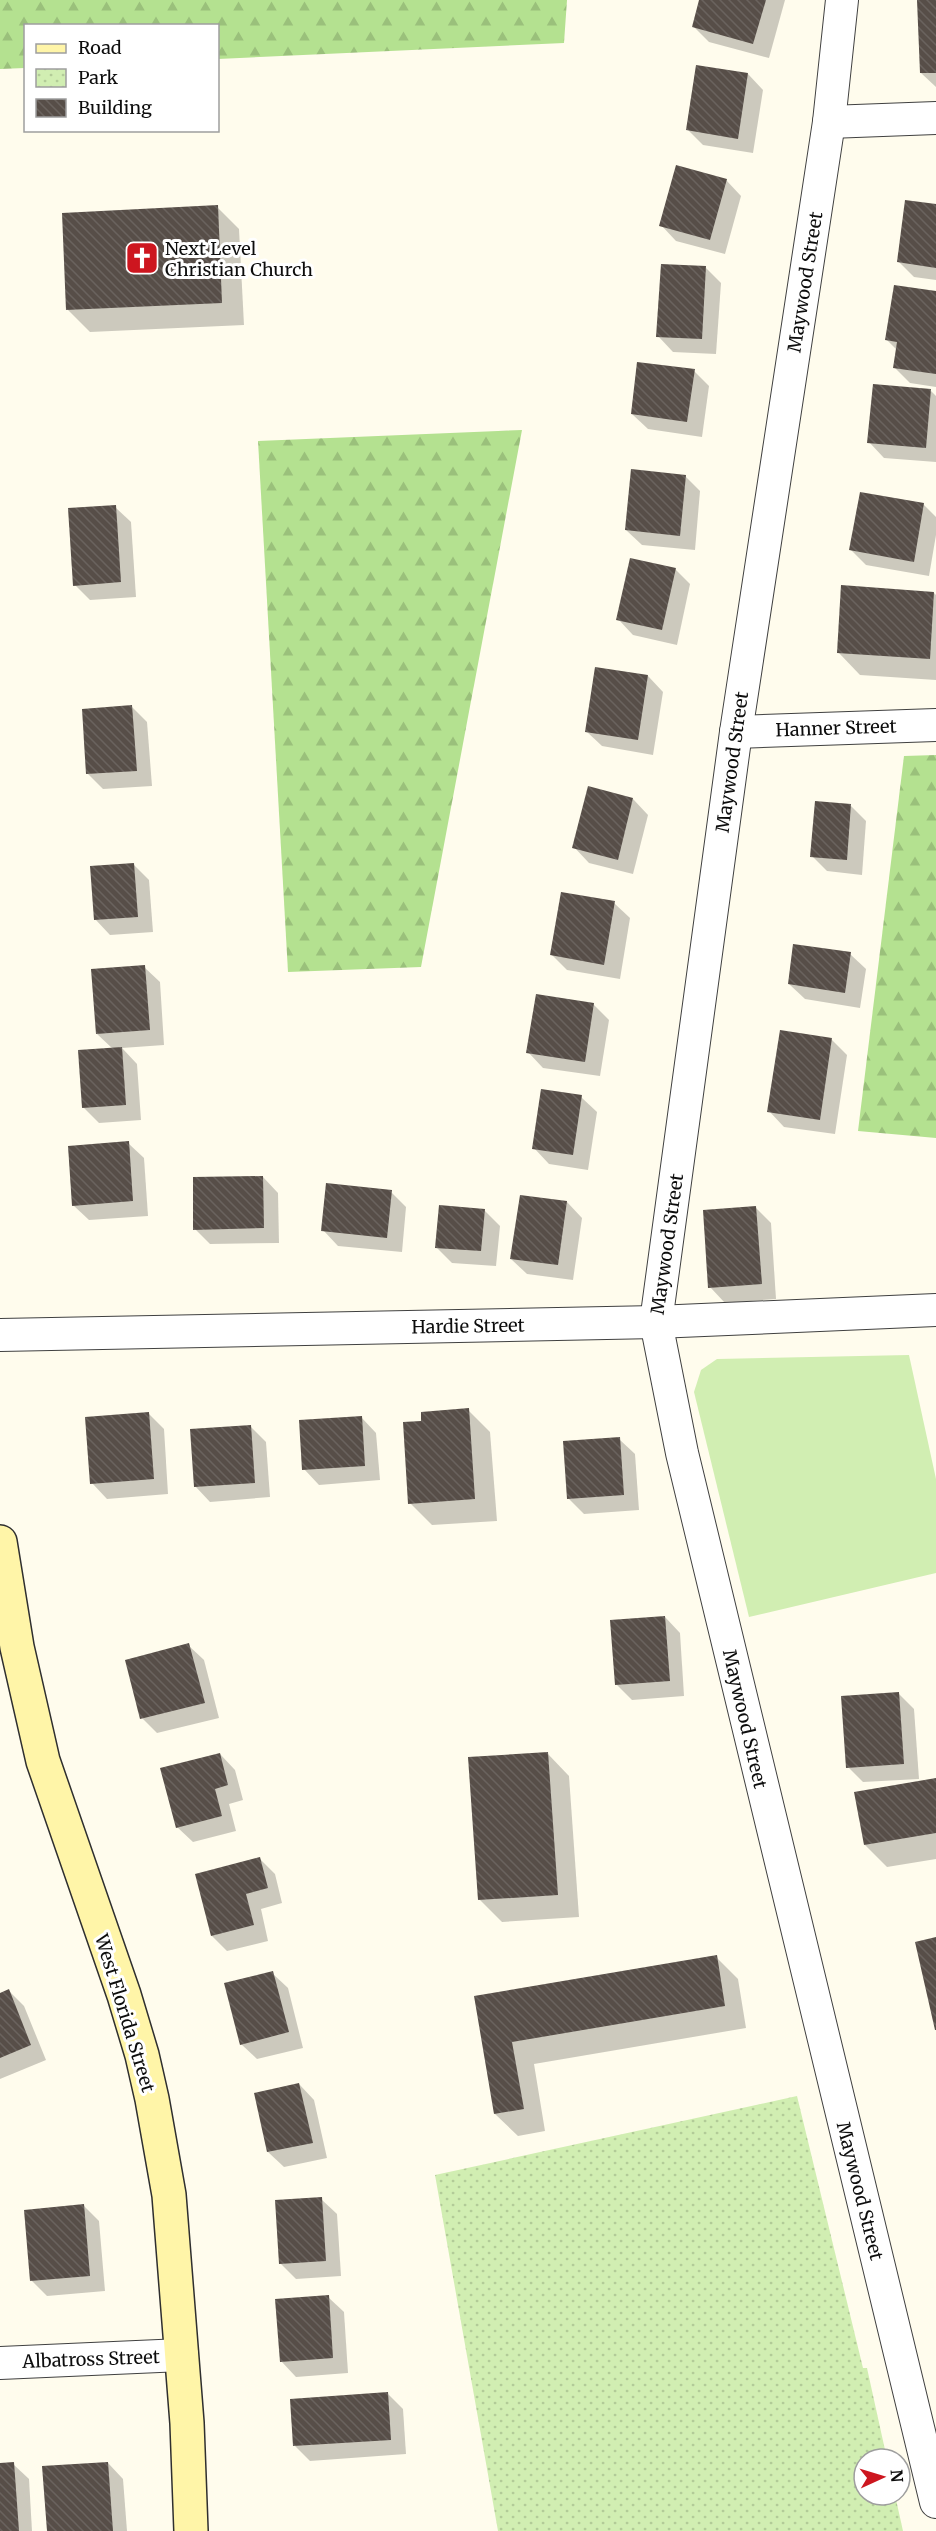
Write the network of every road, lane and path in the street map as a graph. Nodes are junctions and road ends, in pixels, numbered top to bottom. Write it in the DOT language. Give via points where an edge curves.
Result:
graph roads {
  1 [pos="842,0"];
  2 [pos="936,118"];
  3 [pos="829,122"];
  4 [pos="936,725"];
  5 [pos="736,732"];
  6 [pos="936,1310"];
  7 [pos="656,1322"];
  8 [pos="0,1335"];
  9 [pos="0,1542"];
  10 [pos="182,2355"];
  11 [pos="0,2363"];
  12 [pos="936,2502"];
  13 [pos="191,2531"];
  1 -- 3 [label="street, Maywood Street"];
  2 -- 3 [label="street"];
  3 -- 5 [label="street, Maywood Street"];
  4 -- 5 [label="street, Hanner Street"];
  5 -- 7 [label="street, Maywood Street"];
  6 -- 7 [label="street, Hardie Street"];
  7 -- 8 [label="street, Hardie Street"];
  7 -- 12 [label="street, Maywood Street" via="701,1534"];
  9 -- 10 [label="main road, West Florida Street" via="17,1647 43,1761 142,2055 170,2195"];
  10 -- 11 [label="street, Albatross Street"];
  10 -- 13 [label="main road, West Florida Street"];
}
